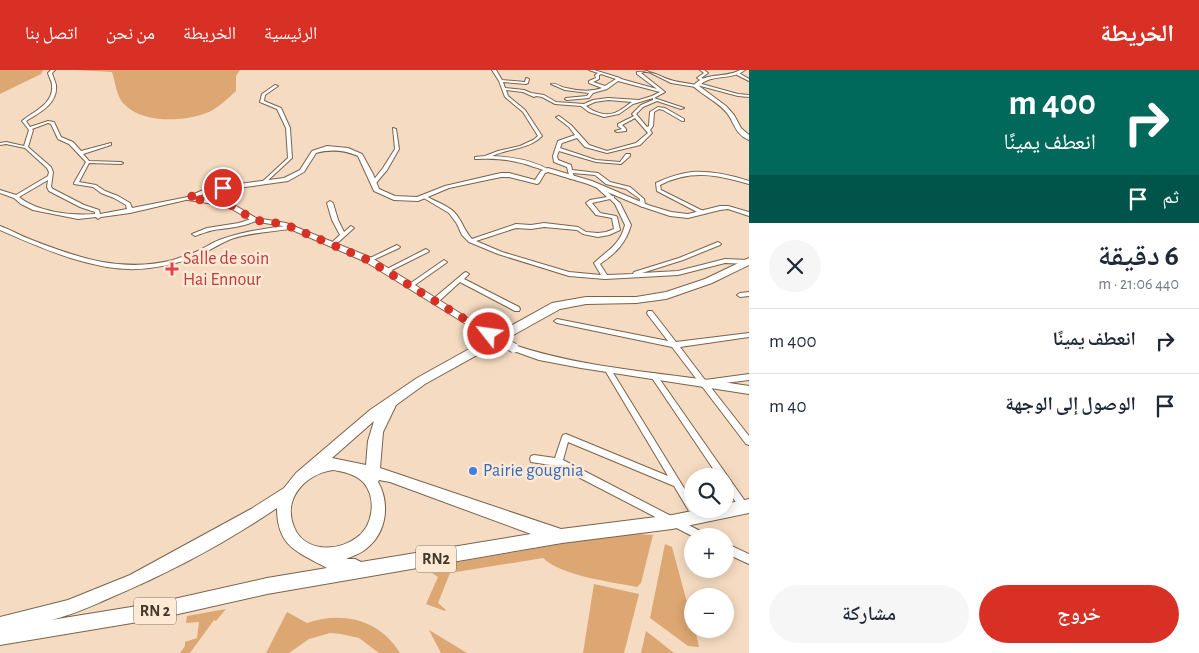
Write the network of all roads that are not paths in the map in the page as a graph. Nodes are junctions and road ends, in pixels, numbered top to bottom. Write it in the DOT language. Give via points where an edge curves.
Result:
graph roads {
  1 [pos="53,70"];
  2 [pos="494,70"];
  3 [pos="591,70"];
  4 [pos="648,70"];
  5 [pos="702,70"];
  6 [pos="740,72"];
  7 [pos="601,73"];
  8 [pos="749,76"];
  9 [pos="526,79"];
  10 [pos="619,80"];
  11 [pos="749,80"];
  12 [pos="501,81"];
  13 [pos="699,83"];
  14 [pos="553,84"];
  15 [pos="276,86"];
  16 [pos="606,88"];
  17 [pos="503,89"];
  18 [pos="662,91"];
  19 [pos="592,92"];
  20 [pos="749,96"];
  21 [pos="588,97"];
  22 [pos="651,98"];
  23 [pos="567,99"];
  24 [pos="639,100"];
  25 [pos="657,100"];
  26 [pos="594,101"];
  27 [pos="583,105"];
  28 [pos="682,108"];
  29 [pos="558,117"];
  30 [pos="634,117"];
  31 [pos="683,120"];
  32 [pos="30,128"];
  33 [pos="394,129"];
  34 [pos="648,129"];
  35 [pos="617,131"];
  36 [pos="578,136"];
  37 [pos="749,138"];
  38 [pos="0,144"];
  39 [pos="109,144"];
  40 [pos="26,147"];
  41 [pos="558,148"];
  42 [pos="80,153"];
  43 [pos="628,156"];
  44 [pos="487,157"];
  45 [pos="477,158"];
  46 [pos="88,162"];
  47 [pos="121,163"];
  48 [pos="547,170"];
  49 [pos="571,174"];
  50 [pos="50,178"];
  51 [pos="374,182"];
  52 [pos="264,183"];
  53 [pos="749,183"];
  54 [pos="598,186"];
  55 [pos="0,192"];
  56 [pos="16,197"];
  57 [pos="612,197"];
  58 [pos="188,198"];
  59 [pos="424,198"];
  60 [pos="330,203"];
  61 [pos="642,205"];
  62 [pos="130,211"];
  63 [pos="701,212"];
  64 [pos="749,214"];
  65 [pos="98,217"];
  66 [pos="254,220"];
  67 [pos="293,227"];
  68 [pos="0,228"];
  69 [pos="351,228"];
  70 [pos="195,234"];
  71 [pos="342,234"];
  72 [pos="471,241"];
  73 [pos="718,244"];
  74 [pos="332,245"];
  75 [pos="397,247"];
  76 [pos="426,251"];
  77 [pos="368,260"];
  78 [pos="748,261"];
  79 [pos="444,262"];
  80 [pos="386,270"];
  81 [pos="466,274"];
  82 [pos="626,276"];
  83 [pos="605,277"];
  84 [pos="460,280"];
  85 [pos="410,286"];
  86 [pos="749,294"];
  87 [pos="740,295"];
  88 [pos="435,302"];
  89 [pos="517,309"];
  90 [pos="650,313"];
  91 [pos="557,321"];
  92 [pos="749,335"];
  93 [pos="675,345"];
  94 [pos="608,370"];
  95 [pos="654,376"];
  96 [pos="749,377"];
  97 [pos="703,382"];
  98 [pos="749,390"];
  99 [pos="398,397"];
  100 [pos="749,442"];
  101 [pos="372,450"];
  102 [pos="534,459"];
  103 [pos="558,462"];
  104 [pos="717,468"];
  105 [pos="307,471"];
  106 [pos="390,476"];
  107 [pos="373,478"];
  108 [pos="678,484"];
  109 [pos="734,491"];
  110 [pos="288,493"];
  111 [pos="684,494"];
  112 [pos="747,507"];
  113 [pos="734,508"];
  114 [pos="684,516"];
  115 [pos="672,522"];
  116 [pos="684,528"];
  117 [pos="562,536"];
  118 [pos="365,542"];
  119 [pos="734,552"];
  120 [pos="318,555"];
  121 [pos="749,559"];
  122 [pos="340,566"];
  123 [pos="379,569"];
  124 [pos="309,579"];
  125 [pos="0,625"];
  126 [pos="0,637"];
  1 -- 32 [label="street" via="50,73 54,82 53,94 45,109 24,121"];
  2 -- 12 [label="street"];
  3 -- 7 [label="street"];
  4 -- 13 [label="street" via="672,82"];
  4 -- 18 [label="street" via="638,72"];
  5 -- 13 [label="street" via="706,73 699,78"];
  6 -- 8 [label="street"];
  6 -- 11 [label="street"];
  6 -- 13 [label="main road"];
  7 -- 10 [label="street"];
  7 -- 16 [label="street" via="590,82"];
  9 -- 12 [label="street" via="526,83"];
  10 -- 16 [label="street"];
  10 -- 18 [label="street"];
  12 -- 17 [label="street"];
  13 -- 20 [label="street"];
  13 -- 37 [label="main road" via="733,116 738,131"];
  14 -- 19 [label="street"];
  15 -- 52 [label="street" via="263,95 262,102 279,108 282,113 288,128 290,158"];
  16 -- 19 [label="street"];
  17 -- 27 [label="street" via="543,96 554,103"];
  17 -- 44 [label="street" via="527,115 540,136 522,147"];
  18 -- 22 [label="street" via="662,94"];
  19 -- 21 [label="street"];
  21 -- 23 [label="street"];
  21 -- 26 [label="street"];
  22 -- 24 [label="street"];
  22 -- 25 [label="street"];
  24 -- 26 [label="street"];
  24 -- 27 [label="street" via="630,102 614,114 593,114"];
  25 -- 28 [label="street"];
  25 -- 30 [label="street" via="636,111"];
  26 -- 27 [label="street"];
  29 -- 36 [label="street"];
  30 -- 34 [label="street"];
  30 -- 35 [label="street" via="619,125 625,130"];
  31 -- 34 [label="street" via="658,108 652,112"];
  32 -- 40 [label="street"];
  32 -- 42 [label="street" via="53,123 59,138 71,143"];
  33 -- 51 [label="street" via="397,149"];
  34 -- 36 [label="street" via="649,134 640,143 610,152 587,146"];
  36 -- 41 [label="street" via="560,142"];
  38 -- 40 [label="street" via="8,142"];
  39 -- 42 [label="street"];
  40 -- 50 [label="street" via="49,167"];
  41 -- 43 [label="street" via="600,162 620,163"];
  41 -- 49 [label="street" via="555,160 568,165"];
  42 -- 46 [label="street"];
  44 -- 45 [label="street"];
  44 -- 48 [label="street" via="515,160"];
  46 -- 47 [label="street"];
  46 -- 62 [label="street" via="76,184 94,186 128,204"];
  48 -- 49 [label="street"];
  48 -- 59 [label="street" via="537,182 501,174 447,187"];
  49 -- 54 [label="street"];
  49 -- 61 [label="street" via="596,174 610,184 624,186 639,196"];
  50 -- 56 [label="street"];
  50 -- 65 [label="street" via="48,187 51,190 95,210"];
  51 -- 52 [label="street" via="360,155 327,148 314,152 296,175"];
  51 -- 59 [label="street" via="376,190 394,198"];
  52 -- 58 [label="street" via="208,190"];
  53 -- 63 [label="street" via="728,176 694,173 658,184 659,190"];
  54 -- 57 [label="street"];
  54 -- 61 [label="street"];
  55 -- 56 [label="street"];
  56 -- 65 [label="street" via="35,209 70,216"];
  57 -- 72 [label="street" via="589,203 598,214 613,217 618,228 607,234 587,234 578,229 544,225 516,226"];
  57 -- 83 [label="street" via="622,209 628,228 620,245 597,263"];
  58 -- 62 [label="street"];
  58 -- 66 [label="street" via="229,204"];
  59 -- 72 [label="street" via="449,210"];
  60 -- 71 [label="street"];
  61 -- 63 [label="street" via="688,217"];
  62 -- 65 [label="street"];
  63 -- 64 [label="street" via="729,207"];
  66 -- 67 [label="street"];
  66 -- 70 [label="street"];
  67 -- 68 [label="street" via="248,232 174,261 124,267 50,248"];
  67 -- 74 [label="street"];
  69 -- 71 [label="street"];
  71 -- 74 [label="street"];
  72 -- 83 [label="street" via="542,267 576,275"];
  73 -- 82 [label="street"];
  74 -- 77 [label="street"];
  75 -- 77 [label="street"];
  76 -- 80 [label="street"];
  77 -- 80 [label="street"];
  78 -- 82 [label="street" via="732,260 688,272"];
  78 -- 99 [label="main road" via="716,278 667,295 638,300 576,301 556,306 443,367"];
  79 -- 85 [label="street"];
  80 -- 85 [label="street"];
  81 -- 84 [label="street"];
  82 -- 83 [label="street"];
  84 -- 88 [label="street"];
  84 -- 89 [label="street"];
  85 -- 88 [label="street"];
  86 -- 87 [label="street"];
  88 -- 94 [label="street, bridge" via="531,355"];
  90 -- 93 [label="street"];
  91 -- 93 [label="street"];
  92 -- 93 [label="street"];
  93 -- 97 [label="street"];
  94 -- 95 [label="street"];
  94 -- 108 [label="street"];
  95 -- 97 [label="street"];
  95 -- 104 [label="street"];
  96 -- 97 [label="street"];
  97 -- 98 [label="street"];
  97 -- 100 [label="street"];
  99 -- 101 [label="main road" via="382,418"];
  99 -- 105 [label="main road"];
  101 -- 106 [label="main road" via="376,462"];
  101 -- 107 [label="main road"];
  102 -- 103 [label="street"];
  103 -- 108 [label="street" via="566,438"];
  103 -- 115 [label="street"];
  105 -- 107 [label="main road" via="319,466 345,465"];
  105 -- 110 [label="main road"];
  106 -- 107 [label="main road, RN2"];
  106 -- 117 [label="main road, RN2"];
  107 -- 118 [label="main road" via="379,513"];
  108 -- 111 [label="street"];
  109 -- 112 [label="street"];
  110 -- 120 [label="main road" via="284,512 288,531 295,542"];
  110 -- 125 [label="main road, RN 2" via="135,580 68,608"];
  112 -- 113 [label="main road, RN2"];
  114 -- 115 [label="main road, RN2"];
  115 -- 116 [label="street"];
  115 -- 117 [label="main road, RN2"];
  117 -- 123 [label="main road, RN2"];
  118 -- 120 [label="main road" via="351,552 335,556"];
  118 -- 122 [label="main road, RN2"];
  119 -- 121 [label="street"];
  120 -- 122 [label="main road, RN2"];
  122 -- 123 [label="main road, RN2"];
  122 -- 124 [label="main road, RN2"];
  123 -- 124 [label="main road, RN2"];
  124 -- 126 [label="main road, RN 2" via="149,612"];
}
